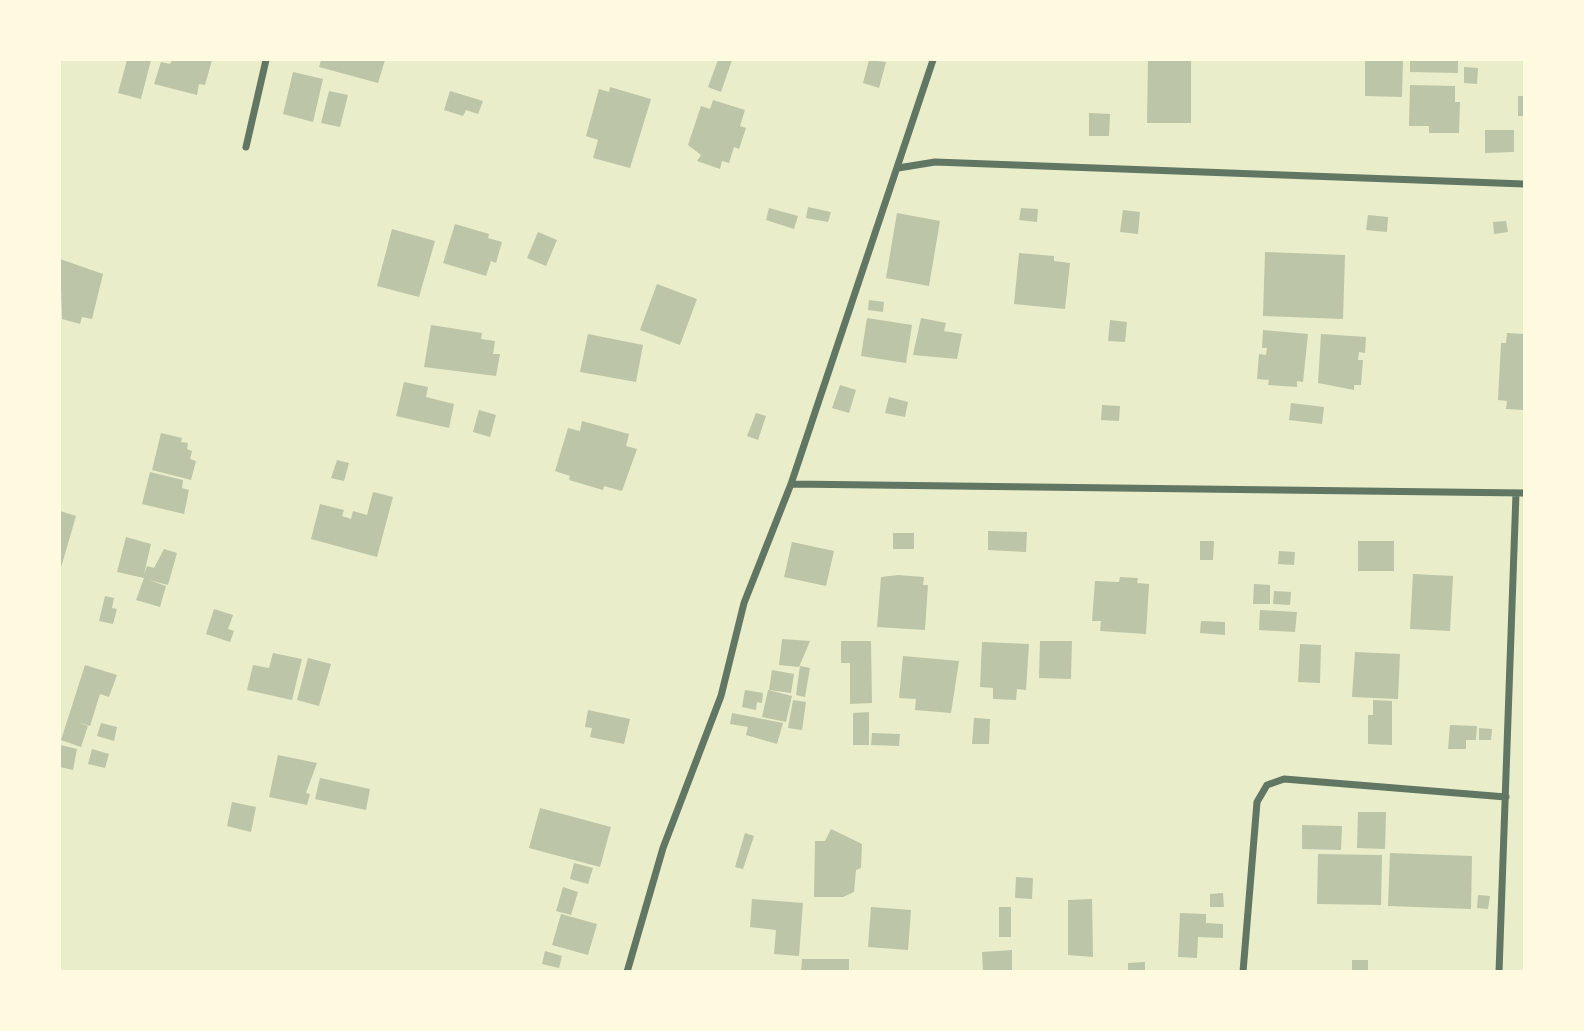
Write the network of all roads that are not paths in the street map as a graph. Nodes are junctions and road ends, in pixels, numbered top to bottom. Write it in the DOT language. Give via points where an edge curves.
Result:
graph roads {
  1 [pos="266,60"];
  2 [pos="933,60"];
  3 [pos="246,147"];
  4 [pos="898,168"];
  5 [pos="1524,184"];
  6 [pos="791,484"];
  7 [pos="1520,494"];
  8 [pos="1506,797"];
  9 [pos="627,971"];
  10 [pos="1243,971"];
  11 [pos="1499,971"];
  1 -- 3 [label="street"];
  2 -- 4 [label="street"];
  4 -- 5 [label="street" via="935,162"];
  4 -- 6 [label="street"];
  6 -- 7 [label="street"];
  6 -- 9 [label="street" via="744,603 721,696 663,848"];
  7 -- 8 [label="street"];
  8 -- 10 [label="street" via="1284,779 1267,785 1257,802"];
  8 -- 11 [label="street"];
}
